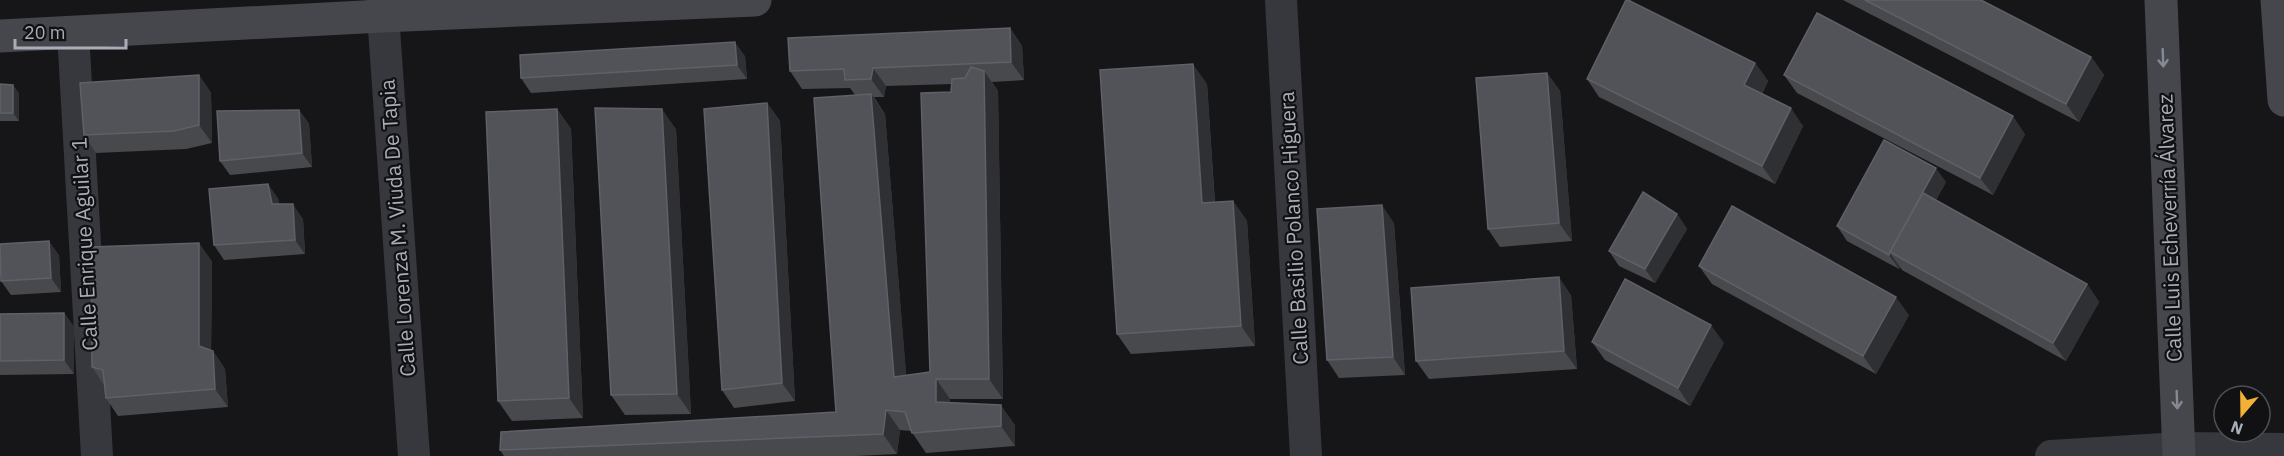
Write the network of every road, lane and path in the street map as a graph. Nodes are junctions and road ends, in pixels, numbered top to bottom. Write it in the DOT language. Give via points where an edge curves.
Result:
graph roads {
  1 [pos="755,0"];
  2 [pos="1281,0"];
  3 [pos="2161,0"];
  4 [pos="2277,0"];
  5 [pos="382,8"];
  6 [pos="73,32"];
  7 [pos="0,36"];
  8 [pos="2284,99"];
  9 [pos="2284,449"];
  10 [pos="2179,452"];
  11 [pos="97,456"];
  12 [pos="414,456"];
  13 [pos="1306,456"];
  14 [pos="2051,456"];
  1 -- 5 [label="street"];
  2 -- 13 [label="street, Calle Basilio Polanco Higuera"];
  3 -- 10 [label="street, Calle Luis Echeverría Álvarez, one-way"];
  4 -- 8 [label="street"];
  5 -- 6 [label="street"];
  5 -- 12 [label="street, Calle Lorenza M. Viuda De Tapia"];
  6 -- 7 [label="street"];
  6 -- 11 [label="street, Calle Enrique Aguilar 1"];
  9 -- 10 [label="street"];
  10 -- 14 [label="street"];
}
